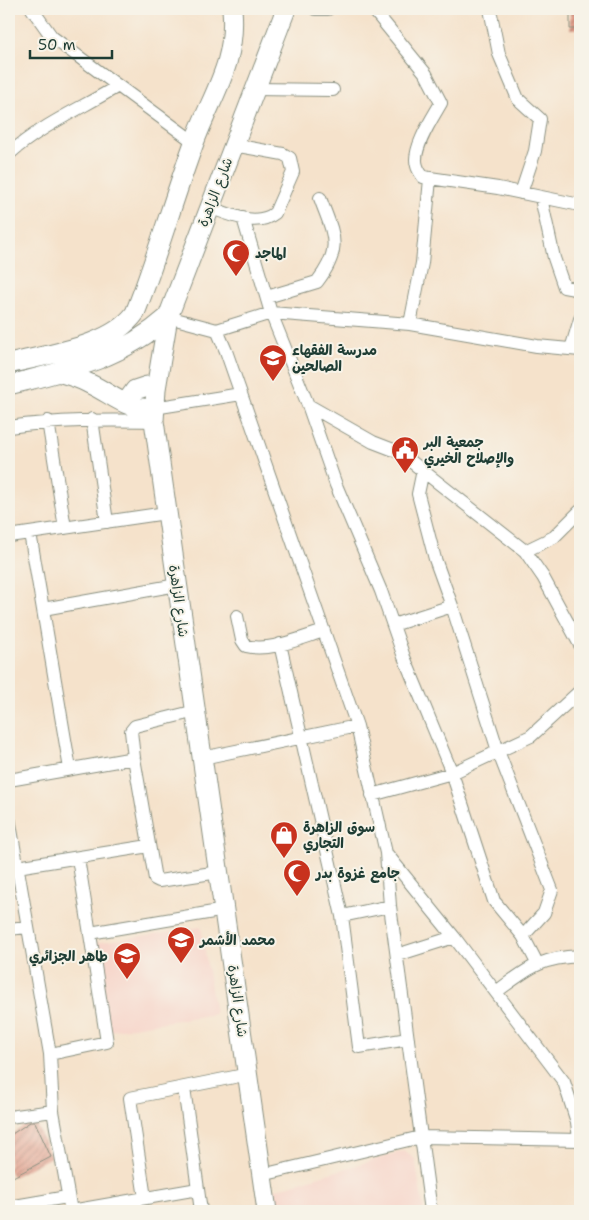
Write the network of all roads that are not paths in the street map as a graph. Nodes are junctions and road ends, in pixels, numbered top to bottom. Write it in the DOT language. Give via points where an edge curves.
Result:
graph roads {
  1 [pos="32,9"];
  2 [pos="232,9"];
  3 [pos="286,9"];
  4 [pos="315,9"];
  5 [pos="328,9"];
  6 [pos="373,9"];
  7 [pos="490,9"];
  8 [pos="118,86"];
  9 [pos="254,90"];
  10 [pos="333,90"];
  11 [pos="194,142"];
  12 [pos="233,145"];
  13 [pos="9,154"];
  14 [pos="430,178"];
  15 [pos="521,193"];
  16 [pos="320,198"];
  17 [pos="542,198"];
  18 [pos="580,205"];
  19 [pos="209,207"];
  20 [pos="244,218"];
  21 [pos="580,290"];
  22 [pos="267,297"];
  23 [pos="271,312"];
  24 [pos="168,317"];
  25 [pos="580,319"];
  26 [pos="410,324"];
  27 [pos="217,330"];
  28 [pos="576,350"];
  29 [pos="9,364"];
  30 [pos="58,372"];
  31 [pos="9,385"];
  32 [pos="241,394"];
  33 [pos="308,405"];
  34 [pos="148,413"];
  35 [pos="92,419"];
  36 [pos="48,421"];
  37 [pos="9,427"];
  38 [pos="423,470"];
  39 [pos="580,511"];
  40 [pos="166,513"];
  41 [pos="107,522"];
  42 [pos="65,528"];
  43 [pos="30,533"];
  44 [pos="9,536"];
  45 [pos="525,551"];
  46 [pos="177,585"];
  47 [pos="452,606"];
  48 [pos="43,609"];
  49 [pos="238,616"];
  50 [pos="393,625"];
  51 [pos="324,631"];
  52 [pos="280,644"];
  53 [pos="580,645"];
  54 [pos="580,691"];
  55 [pos="196,711"];
  56 [pos="357,726"];
  57 [pos="301,738"];
  58 [pos="498,752"];
  59 [pos="134,758"];
  60 [pos="202,758"];
  61 [pos="70,769"];
  62 [pos="452,773"];
  63 [pos="9,780"];
  64 [pos="372,795"];
  65 [pos="9,818"];
  66 [pos="149,846"];
  67 [pos="386,853"];
  68 [pos="78,858"];
  69 [pos="17,868"];
  70 [pos="219,872"];
  71 [pos="390,906"];
  72 [pos="225,910"];
  73 [pos="342,916"];
  74 [pos="27,927"];
  75 [pos="9,929"];
  76 [pos="90,933"];
  77 [pos="523,936"];
  78 [pos="454,937"];
  79 [pos="397,954"];
  80 [pos="580,956"];
  81 [pos="537,963"];
  82 [pos="496,992"];
  83 [pos="408,1039"];
  84 [pos="50,1054"];
  85 [pos="249,1074"];
  86 [pos="184,1088"];
  87 [pos="53,1111"];
  88 [pos="9,1117"];
  89 [pos="422,1137"];
  90 [pos="580,1140"];
  91 [pos="262,1175"];
  92 [pos="198,1189"];
  93 [pos="67,1197"];
  94 [pos="145,1198"];
  95 [pos="9,1207"];
  96 [pos="71,1211"];
  97 [pos="201,1211"];
  98 [pos="267,1211"];
  99 [pos="432,1211"];
  1 -- 8 [label="street" via="52,37"];
  2 -- 11 [label="main road" via="234,32 226,72"];
  3 -- 9 [label="main road, شارع الزاهرة"];
  4 -- 5 [label="street"];
  6 -- 14 [label="street" via="426,74 441,103 425,133 416,165 423,177"];
  7 -- 15 [label="street" via="499,54 518,99 540,119 535,151"];
  8 -- 11 [label="street"];
  8 -- 13 [label="street" via="43,128"];
  9 -- 10 [label="street"];
  9 -- 12 [label="main road, شارع الزاهرة"];
  11 -- 29 [label="main road" via="130,321 115,333 96,341"];
  12 -- 19 [label="main road, شارع الزاهرة"];
  12 -- 20 [label="street" via="284,154 292,164 292,172 275,212 261,220"];
  14 -- 15 [label="street"];
  14 -- 26 [label="street" via="422,263"];
  15 -- 17 [label="street"];
  16 -- 22 [label="street" via="335,241 323,275 318,282"];
  17 -- 18 [label="street"];
  17 -- 21 [label="street" via="554,258 564,287"];
  19 -- 20 [label="street"];
  19 -- 24 [label="main road, شارع الزاهرة"];
  20 -- 22 [label="street"];
  22 -- 23 [label="street"];
  23 -- 26 [label="street"];
  23 -- 27 [label="street"];
  23 -- 33 [label="street"];
  24 -- 27 [label="street"];
  24 -- 30 [label="main road" via="131,346"];
  24 -- 34 [label="main road, شارع الزاهرة" via="156,389 147,386 135,390 130,397"];
  25 -- 28 [label="street"];
  26 -- 28 [label="street"];
  27 -- 32 [label="street"];
  30 -- 31 [label="main road"];
  30 -- 34 [label="main road" via="88,382"];
  32 -- 34 [label="street"];
  32 -- 51 [label="street"];
  33 -- 38 [label="street" via="398,452"];
  33 -- 50 [label="street" via="336,485"];
  34 -- 35 [label="street"];
  34 -- 40 [label="main road, شارع الزاهرة"];
  35 -- 36 [label="street"];
  35 -- 41 [label="street"];
  36 -- 37 [label="street"];
  36 -- 42 [label="street"];
  38 -- 45 [label="street"];
  38 -- 47 [label="street" via="418,494 435,559"];
  39 -- 45 [label="street" via="554,537"];
  40 -- 41 [label="street"];
  40 -- 46 [label="main road, شارع الزاهرة"];
  41 -- 42 [label="street"];
  42 -- 43 [label="street"];
  43 -- 44 [label="street"];
  43 -- 48 [label="street"];
  45 -- 53 [label="street"];
  46 -- 48 [label="street"];
  46 -- 55 [label="main road, شارع الزاهرة"];
  47 -- 50 [label="street"];
  47 -- 58 [label="street"];
  48 -- 61 [label="street"];
  49 -- 52 [label="street" via="246,646"];
  50 -- 62 [label="street"];
  51 -- 52 [label="street"];
  51 -- 56 [label="street"];
  52 -- 57 [label="street"];
  54 -- 58 [label="street" via="531,736"];
  55 -- 59 [label="street" via="135,726 131,731"];
  55 -- 60 [label="main road, شارع الزاهرة"];
  56 -- 57 [label="street"];
  56 -- 64 [label="street"];
  57 -- 60 [label="street"];
  57 -- 73 [label="street"];
  58 -- 62 [label="street"];
  58 -- 77 [label="street" via="552,890 544,913"];
  59 -- 61 [label="street"];
  59 -- 66 [label="street"];
  60 -- 70 [label="main road, شارع الزاهرة"];
  61 -- 63 [label="street"];
  62 -- 64 [label="street"];
  62 -- 77 [label="street" via="494,901"];
  64 -- 67 [label="street"];
  65 -- 69 [label="street"];
  66 -- 68 [label="street"];
  66 -- 70 [label="street" via="153,874 159,881"];
  67 -- 71 [label="street"];
  67 -- 78 [label="street"];
  68 -- 69 [label="street"];
  68 -- 76 [label="street"];
  69 -- 74 [label="street"];
  70 -- 72 [label="main road, شارع الزاهرة"];
  71 -- 73 [label="street"];
  71 -- 79 [label="street"];
  72 -- 76 [label="street"];
  72 -- 85 [label="main road, شارع الزاهرة"];
  73 -- 83 [label="street" via="359,1047"];
  74 -- 75 [label="street"];
  74 -- 84 [label="street"];
  76 -- 84 [label="street" via="107,1042"];
  77 -- 81 [label="street"];
  78 -- 79 [label="street"];
  78 -- 82 [label="street"];
  79 -- 83 [label="street"];
  80 -- 81 [label="street"];
  81 -- 82 [label="street"];
  82 -- 90 [label="street" via="564,1082"];
  83 -- 89 [label="street"];
  84 -- 87 [label="street"];
  85 -- 86 [label="street"];
  85 -- 91 [label="main road, شارع الزاهرة"];
  86 -- 92 [label="street"];
  86 -- 94 [label="street" via="130,1098"];
  87 -- 88 [label="street"];
  87 -- 93 [label="street"];
  89 -- 90 [label="street"];
  89 -- 91 [label="street"];
  89 -- 99 [label="street"];
  91 -- 98 [label="main road, شارع الزاهرة"];
  92 -- 94 [label="street"];
  92 -- 97 [label="street"];
  93 -- 95 [label="street"];
  93 -- 96 [label="street"];
  94 -- 96 [label="street"];
}
